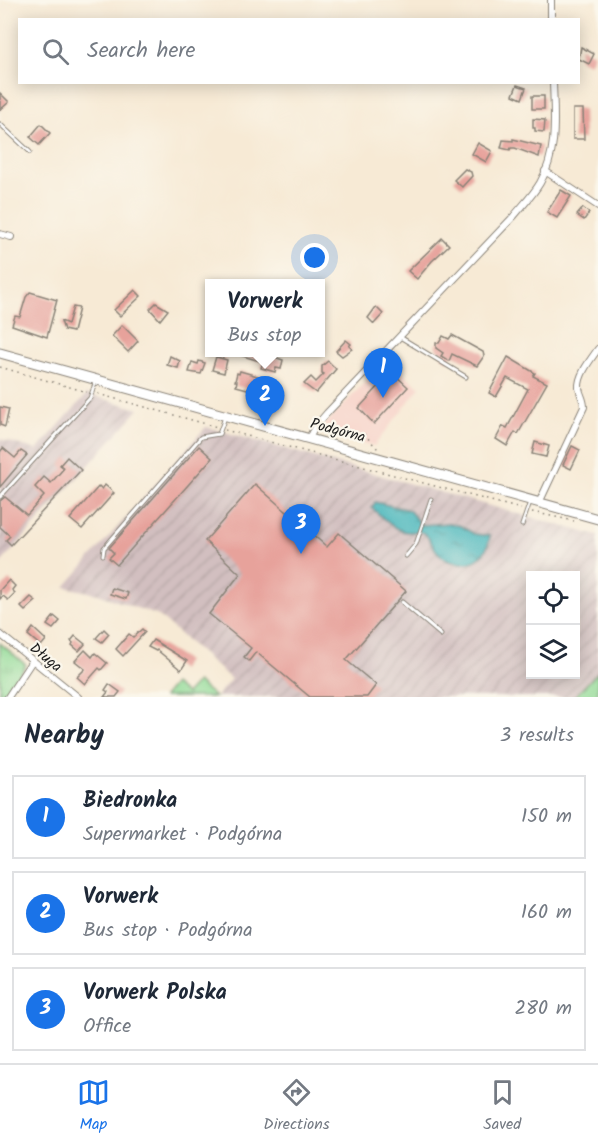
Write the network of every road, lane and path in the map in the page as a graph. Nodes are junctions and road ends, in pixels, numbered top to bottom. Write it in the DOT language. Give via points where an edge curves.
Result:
graph roads {
  1 [pos="551,0"];
  2 [pos="551,18"];
  3 [pos="553,84"];
  4 [pos="0,124"];
  5 [pos="30,152"];
  6 [pos="545,171"];
  7 [pos="598,206"];
  8 [pos="0,234"];
  9 [pos="11,237"];
  10 [pos="399,336"];
  11 [pos="598,348"];
  12 [pos="0,353"];
  13 [pos="0,368"];
  14 [pos="466,377"];
  15 [pos="97,380"];
  16 [pos="92,393"];
  17 [pos="225,415"];
  18 [pos="221,429"];
  19 [pos="309,438"];
  20 [pos="0,497"];
  21 [pos="431,499"];
  22 [pos="535,502"];
  23 [pos="527,510"];
  24 [pos="598,519"];
  25 [pos="579,522"];
  26 [pos="522,525"];
  27 [pos="103,555"];
  28 [pos="406,556"];
  29 [pos="402,602"];
  30 [pos="0,634"];
  31 [pos="441,635"];
  32 [pos="32,661"];
  33 [pos="8,697"];
  34 [pos="78,697"];
  1 -- 2 [label="street"];
  3 -- 6 [label="street" via="554,138"];
  4 -- 5 [label="lane"];
  6 -- 7 [label="street"];
  6 -- 10 [label="street" via="514,216"];
  8 -- 9 [label="street"];
  10 -- 14 [label="lane"];
  10 -- 19 [label="street" via="327,412"];
  11 -- 22 [label="street" via="579,380 584,407"];
  12 -- 15 [label="main road, Podgórna"];
  13 -- 16 [label="path"];
  15 -- 16 [label="lane"];
  15 -- 17 [label="main road, Podgórna"];
  16 -- 18 [label="path"];
  16 -- 20 [label="lane"];
  17 -- 18 [label="lane"];
  17 -- 19 [label="main road, Podgórna"];
  18 -- 23 [label="path"];
  18 -- 27 [label="lane" via="219,434 201,437 104,548"];
  19 -- 22 [label="main road, Podgórna"];
  21 -- 28 [label="lane" via="416,544"];
  22 -- 23 [label="lane"];
  22 -- 24 [label="main road, Podgórna"];
  23 -- 25 [label="path"];
  23 -- 26 [label="lane"];
  29 -- 31 [label="lane"];
  30 -- 32 [label="street, Długa"];
  32 -- 33 [label="street"];
  32 -- 34 [label="street, Długa"];
}
